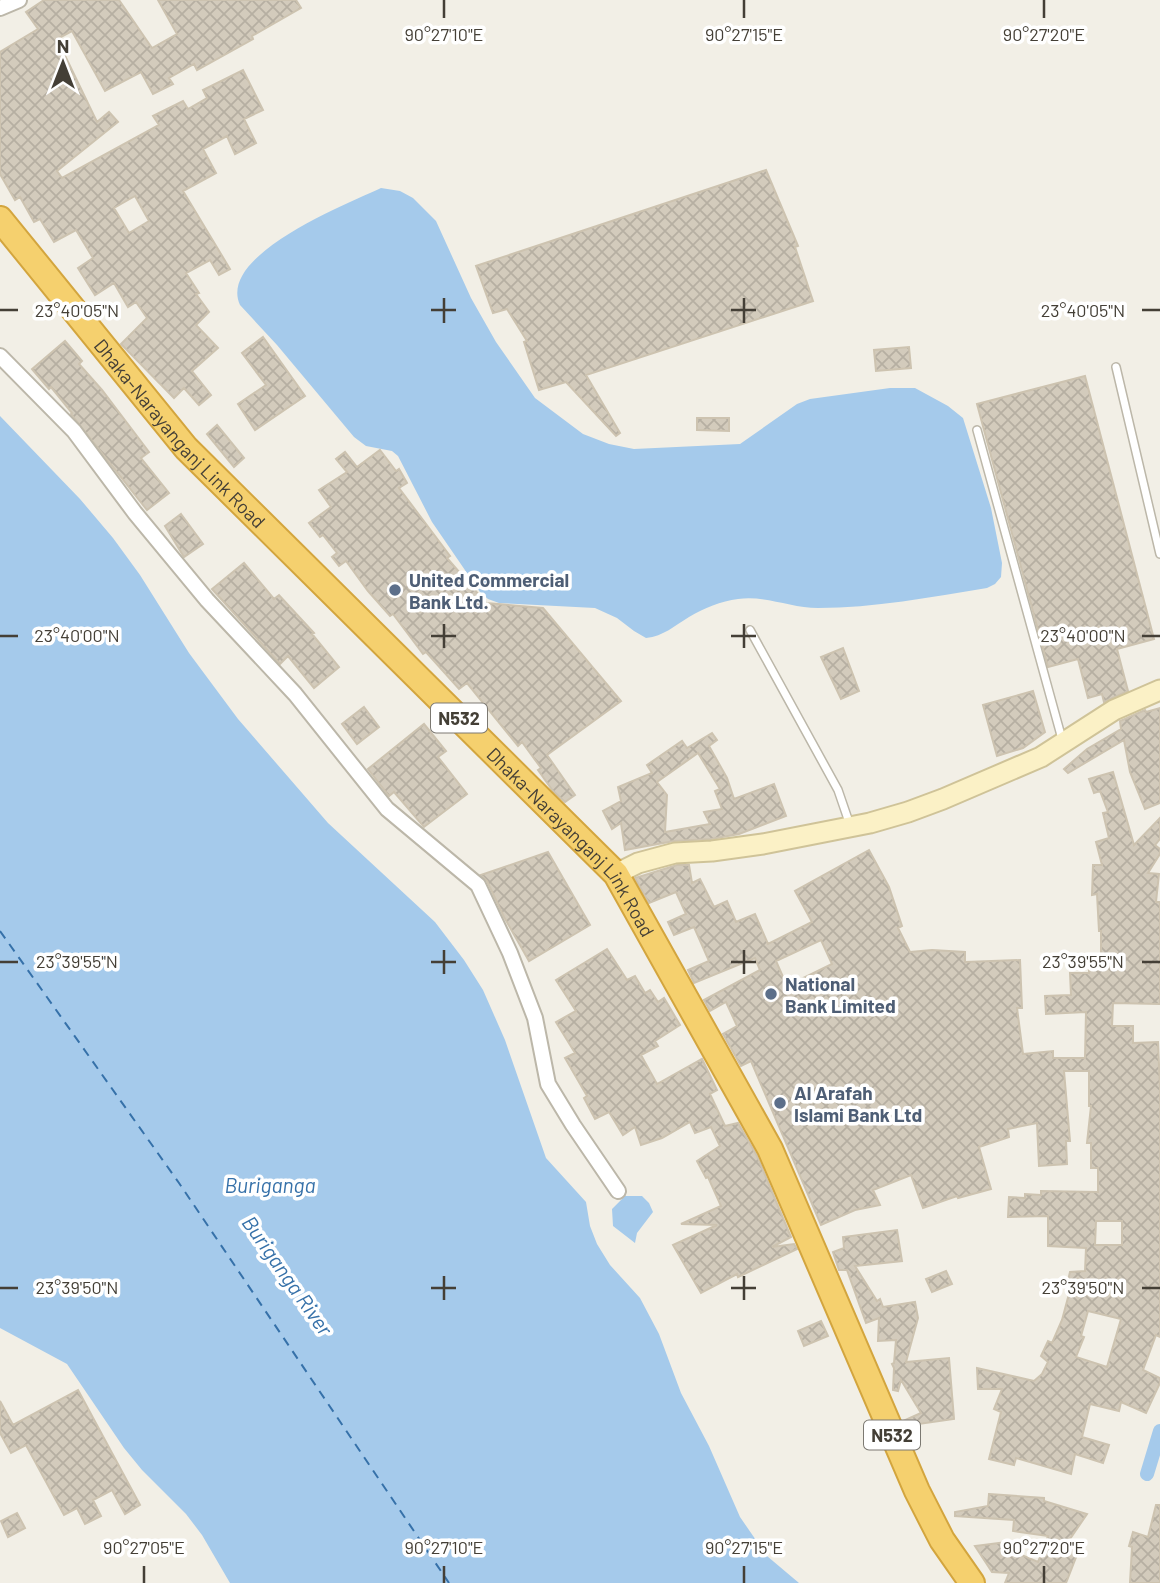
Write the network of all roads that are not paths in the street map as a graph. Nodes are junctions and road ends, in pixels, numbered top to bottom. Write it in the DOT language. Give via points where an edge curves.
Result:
graph roads {
  1 [pos="16,1"];
  2 [pos="0,8"];
  3 [pos="0,219"];
  4 [pos="0,356"];
  5 [pos="1116,367"];
  6 [pos="977,429"];
  7 [pos="1160,554"];
  8 [pos="750,630"];
  9 [pos="1160,690"];
  10 [pos="1063,741"];
  11 [pos="851,826"];
  12 [pos="616,874"];
  13 [pos="618,1191"];
  14 [pos="972,1583"];
  1 -- 2 [label="street"];
  3 -- 12 [label="highway, Dhaka-Narayanganj Link Road / N532" via="186,448"];
  4 -- 13 [label="street" via="74,431 167,552 295,694 387,809 478,885 536,1018 548,1084"];
  5 -- 7 [label="lane"];
  6 -- 10 [label="lane"];
  8 -- 11 [label="lane" via="838,790"];
  9 -- 10 [label="street" via="1114,710"];
  10 -- 11 [label="street" via="1041,757 943,799"];
  11 -- 12 [label="street" via="712,852 675,853"];
  12 -- 14 [label="highway, Dhaka-Narayanganj Link Road / N532" via="770,1149 917,1491 942,1540"];
}
